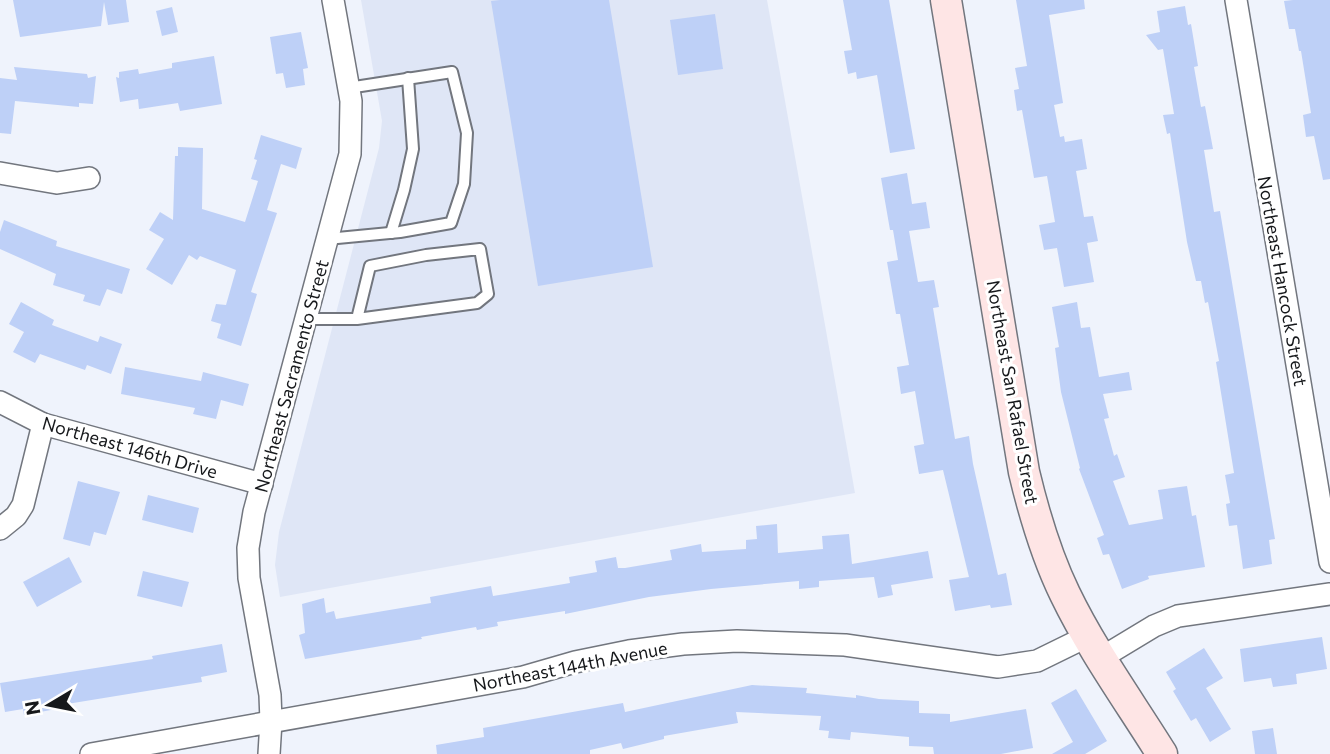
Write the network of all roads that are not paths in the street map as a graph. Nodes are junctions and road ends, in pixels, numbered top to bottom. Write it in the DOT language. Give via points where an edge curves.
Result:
graph roads {
  1 [pos="333,0"];
  2 [pos="946,0"];
  3 [pos="1236,0"];
  4 [pos="408,79"];
  5 [pos="348,88"];
  6 [pos="0,173"];
  7 [pos="89,178"];
  8 [pos="391,233"];
  9 [pos="327,239"];
  10 [pos="306,319"];
  11 [pos="358,319"];
  12 [pos="0,402"];
  13 [pos="43,424"];
  14 [pos="262,484"];
  15 [pos="0,529"];
  16 [pos="1330,562"];
  17 [pos="1330,594"];
  18 [pos="1095,647"];
  19 [pos="271,721"];
  20 [pos="91,754"];
  21 [pos="269,754"];
  22 [pos="1162,754"];
  1 -- 5 [label="street, Northeast Sacramento Street"];
  2 -- 18 [label="street, Northeast San Rafael Street" via="1029,494 1063,591"];
  3 -- 16 [label="street, Northeast Hancock Street"];
  4 -- 5 [label="lane"];
  4 -- 8 [label="lane" via="412,149"];
  4 -- 8 [label="lane" via="452,72 467,133 464,184 451,223"];
  5 -- 9 [label="street, Northeast Sacramento Street" via="350,154"];
  6 -- 7 [label="street" via="57,183"];
  8 -- 9 [label="lane"];
  9 -- 10 [label="street, Northeast Sacramento Street"];
  10 -- 11 [label="lane"];
  10 -- 14 [label="street, Northeast Sacramento Street"];
  11 -- 11 [label="lane" via="477,303 488,295 480,249 370,266"];
  12 -- 13 [label="street, Northeast 146th Drive"];
  13 -- 14 [label="street, Northeast 146th Drive"];
  13 -- 15 [label="street" via="23,505"];
  14 -- 19 [label="street, Northeast Sacramento Street" via="248,548 248,578"];
  17 -- 18 [label="street, Northeast 144th Avenue" via="1178,616"];
  18 -- 19 [label="street, Northeast 144th Avenue" via="998,667 845,645 683,644"];
  18 -- 22 [label="street, Northeast San Rafael Street"];
  19 -- 20 [label="street, Northeast 144th Avenue"];
  19 -- 21 [label="street, Northeast Sacramento Street"];
}
